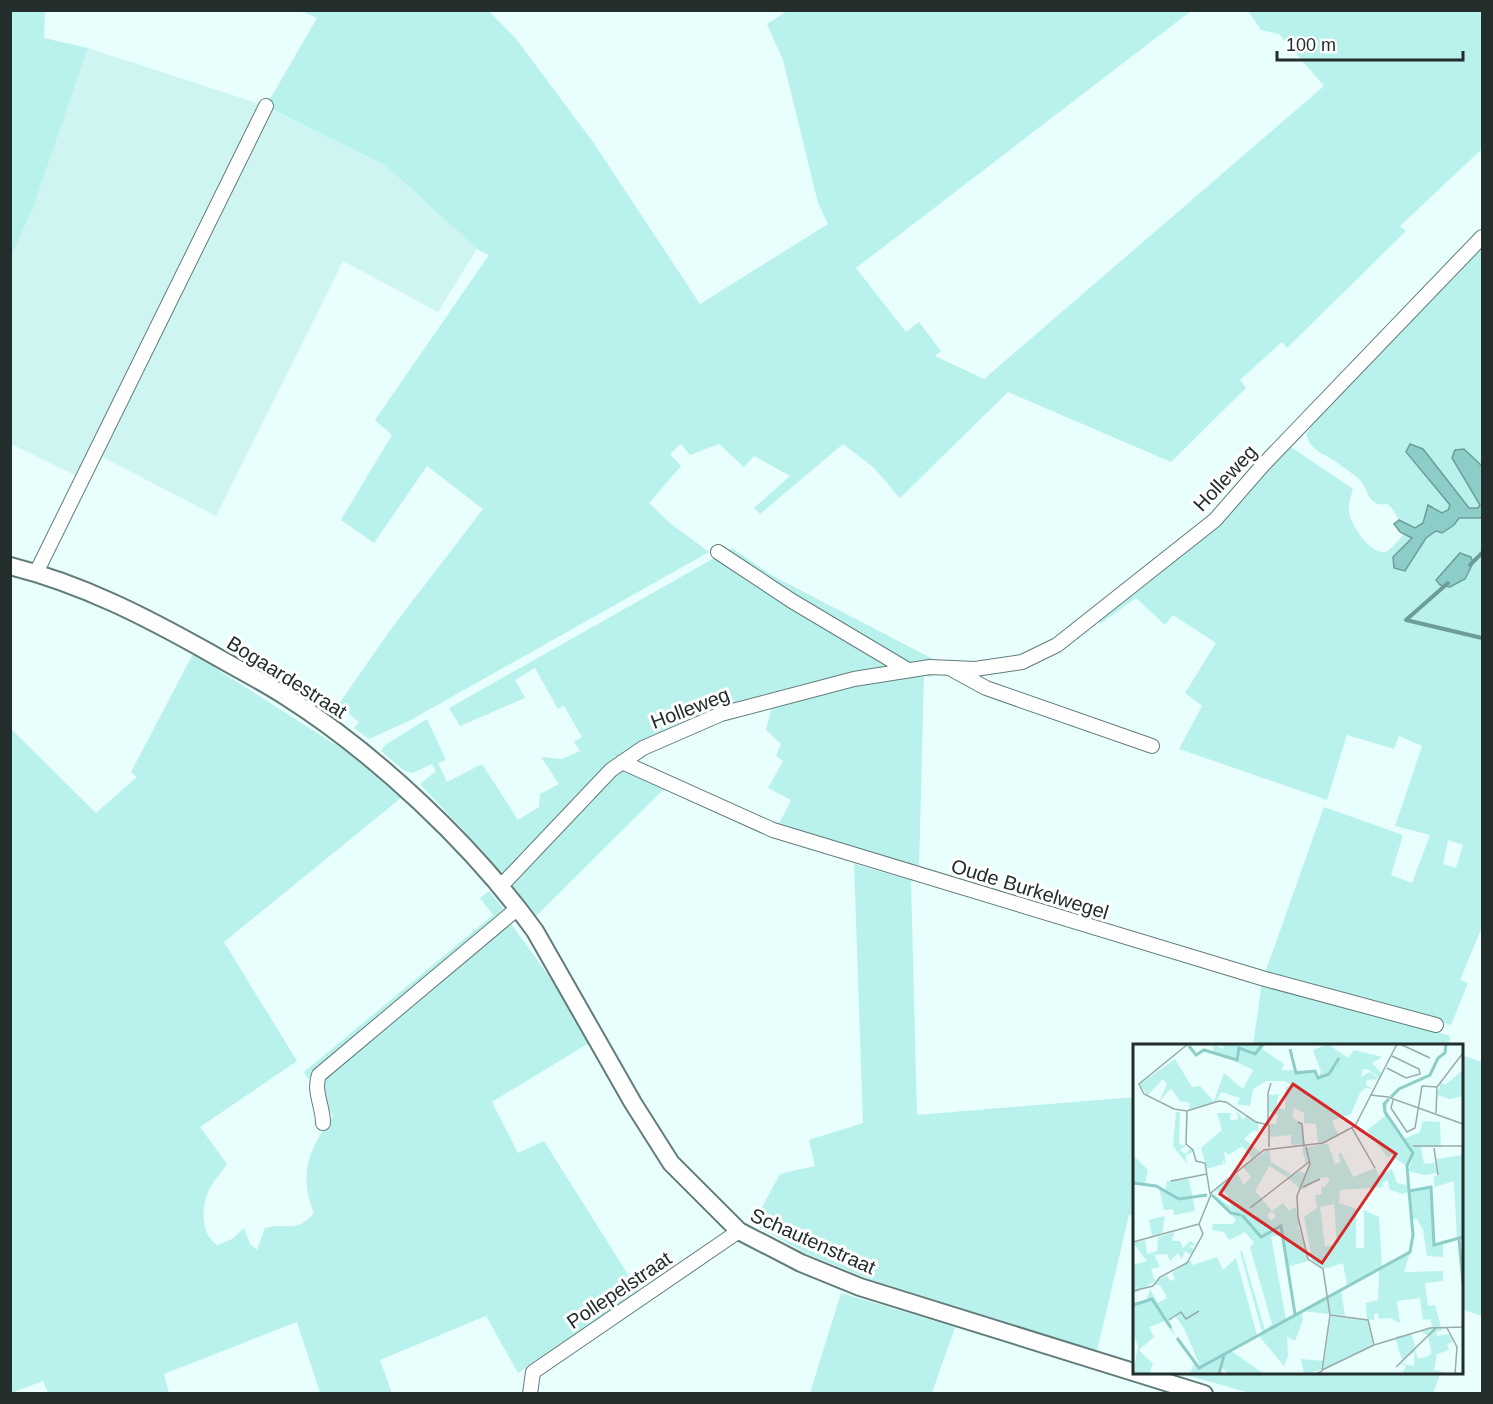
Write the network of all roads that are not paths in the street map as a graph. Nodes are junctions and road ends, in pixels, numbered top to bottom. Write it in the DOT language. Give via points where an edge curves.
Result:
graph roads {
  1 [pos="266,106"];
  2 [pos="1482,237"];
  3 [pos="718,552"];
  4 [pos="10,566"];
  5 [pos="36,573"];
  6 [pos="948,668"];
  7 [pos="908,670"];
  8 [pos="1152,746"];
  9 [pos="622,762"];
  10 [pos="500,887"];
  11 [pos="518,908"];
  12 [pos="1436,1025"];
  13 [pos="323,1123"];
  14 [pos="739,1231"];
  15 [pos="1133,1372"];
  16 [pos="1140,1374"];
  17 [pos="526,1391"];
  18 [pos="1204,1394"];
  1 -- 5 [label="street"];
  2 -- 6 [label="street, Holleweg" via="1215,520 1057,645 1022,662 975,669"];
  3 -- 7 [label="street" via="792,602"];
  4 -- 5 [label="street, Bogaardestraat"];
  5 -- 10 [label="street, Bogaardestraat" via="79,586 160,626 285,696 362,752 432,815"];
  6 -- 7 [label="street, Holleweg"];
  6 -- 8 [label="street" via="986,688"];
  7 -- 9 [label="street, Holleweg" via="854,679 721,714 643,748"];
  9 -- 10 [label="street, Holleweg"];
  9 -- 12 [label="street, Oude Burkelwegel" via="773,830 1264,979"];
  10 -- 11 [label="street, Schautenstraat"];
  11 -- 13 [label="street" via="320,1075 316,1085"];
  11 -- 14 [label="street, Schautenstraat" via="671,1163"];
  14 -- 15 [label="street, Schautenstraat" via="801,1263 860,1287"];
  14 -- 17 [label="street, Pollepelstraat" via="533,1372"];
  16 -- 18 [label="street, Schautenstraat"];
}
